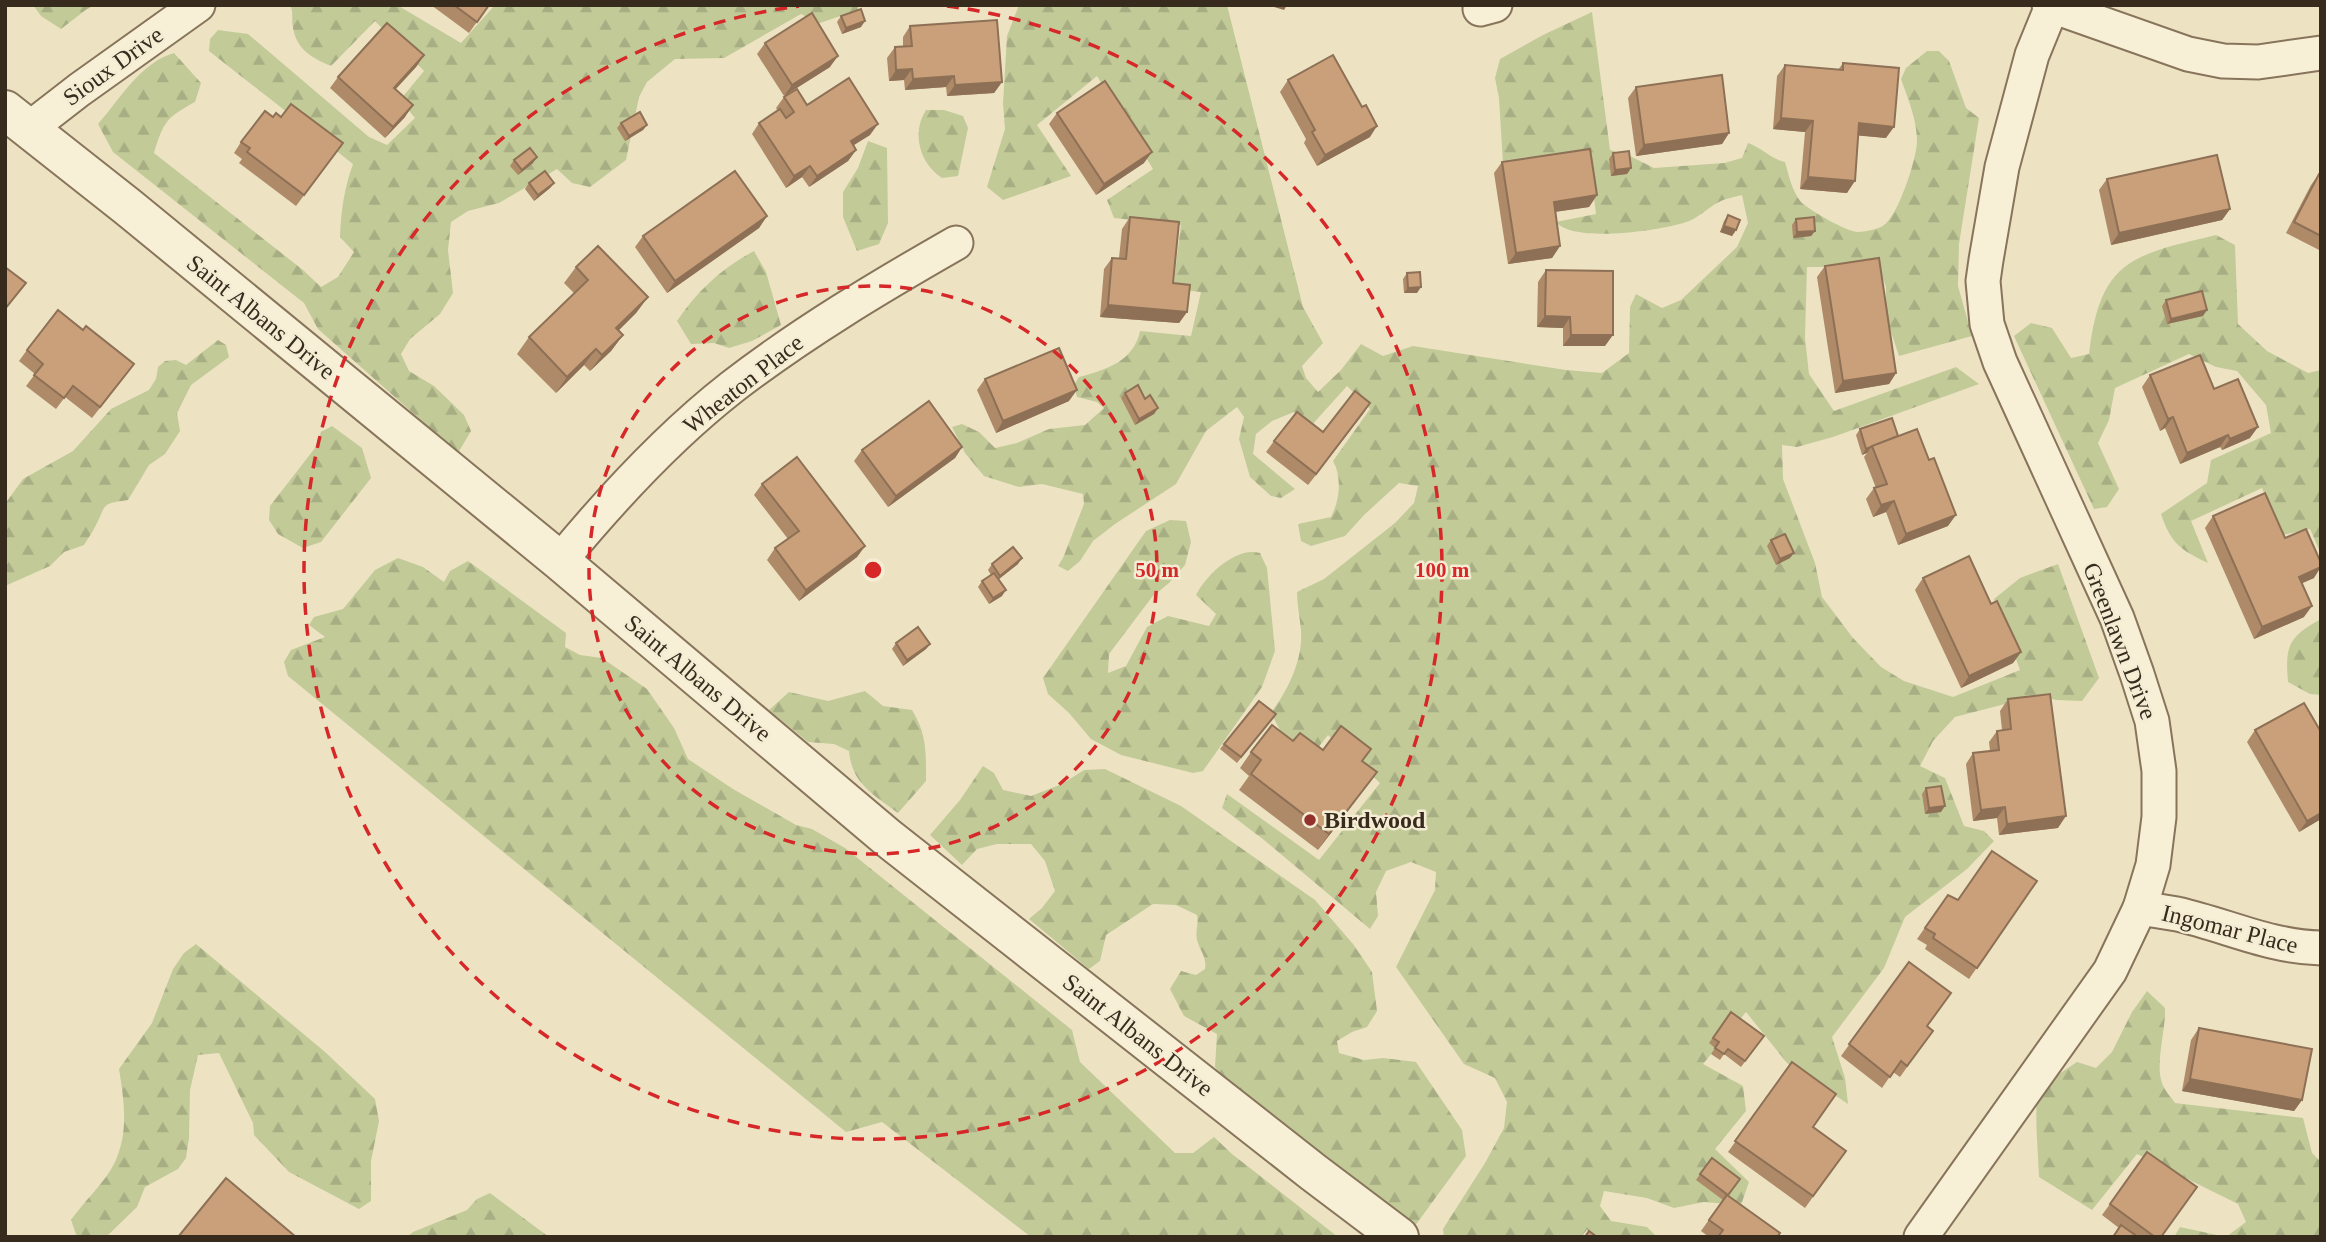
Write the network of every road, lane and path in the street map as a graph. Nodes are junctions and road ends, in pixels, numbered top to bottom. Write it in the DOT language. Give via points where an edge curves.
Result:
graph roads {
  1 [pos="198,5"];
  2 [pos="2051,6"];
  3 [pos="2321,54"];
  4 [pos="18,119"];
  5 [pos="956,243"];
  6 [pos="560,561"];
  7 [pos="2140,908"];
  8 [pos="2321,948"];
  9 [pos="1399,1237"];
  10 [pos="1921,1237"];
  1 -- 4 [label="street, Sioux Drive" via="79,90"];
  2 -- 3 [label="street" via="2188,54 2223,61"];
  2 -- 7 [label="street, Greenlawn Drive" via="2032,55 2001,167 1983,281 1987,324 2117,618 2152,721 2159,817 2153,865"];
  4 -- 6 [label="street, Saint Albans Drive"];
  5 -- 6 [label="street, Wheaton Place" via="790,344 730,388 613,499"];
  6 -- 9 [label="street, Saint Albans Drive" via="888,838"];
  7 -- 8 [label="street, Ingomar Place" via="2297,948"];
  7 -- 10 [label="street, Greenlawn Drive" via="2104,981"];
}
